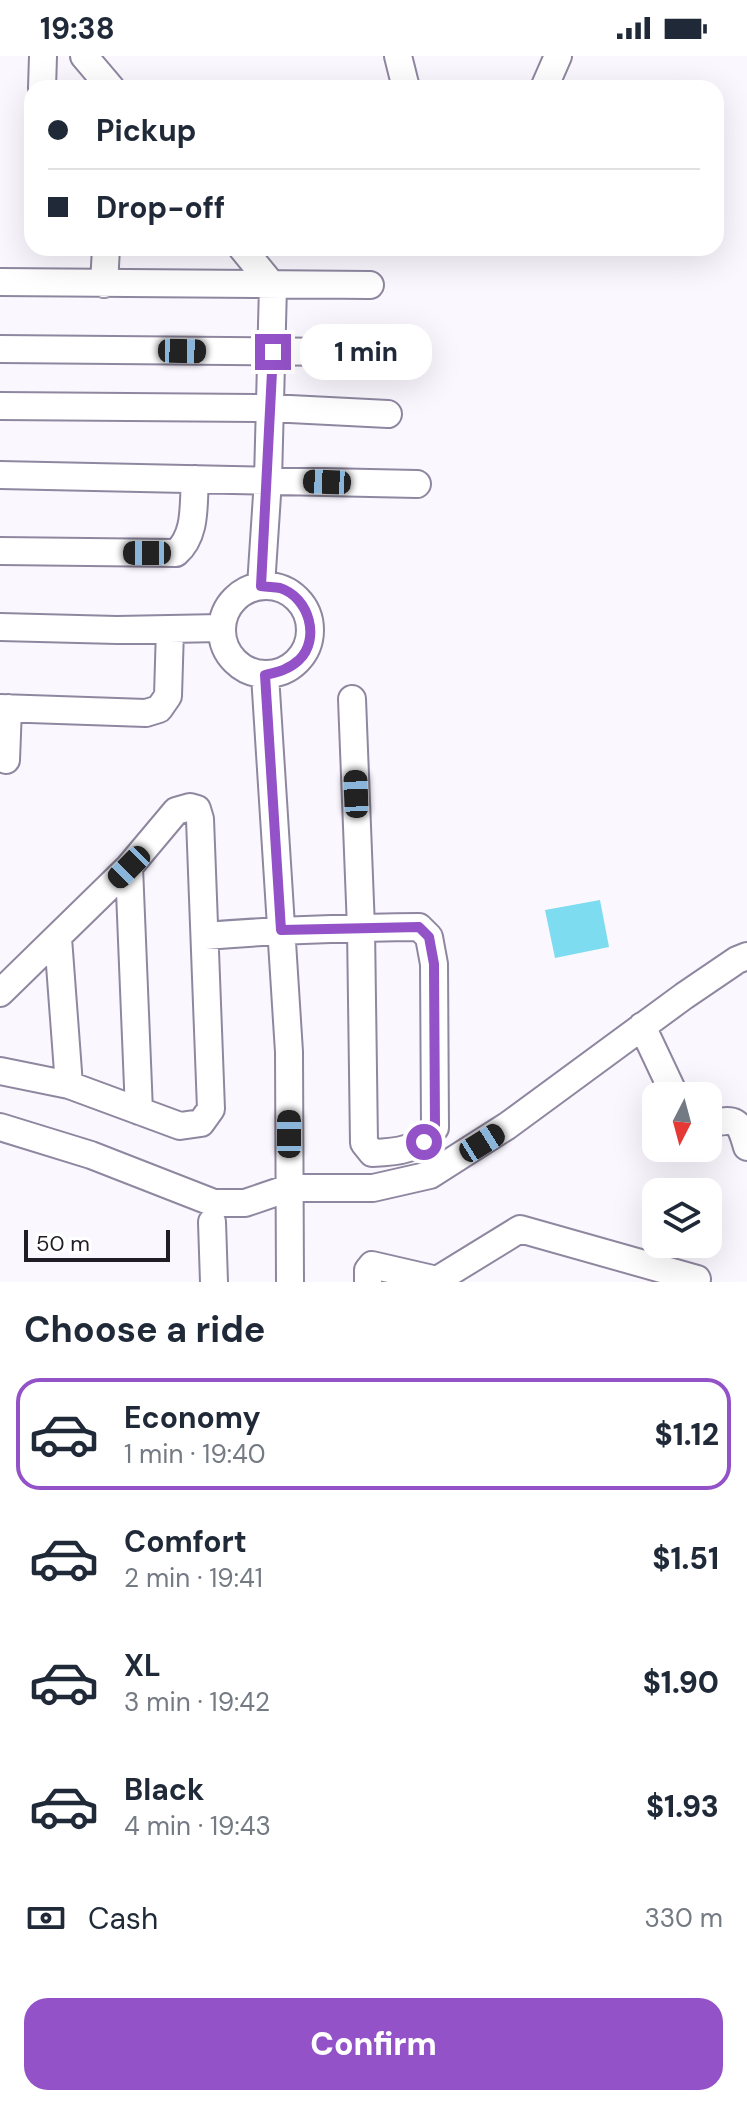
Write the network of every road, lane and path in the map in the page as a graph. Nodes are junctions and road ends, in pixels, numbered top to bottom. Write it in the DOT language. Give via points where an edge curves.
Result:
graph roads {
  1 [pos="43,56"];
  2 [pos="84,56"];
  3 [pos="398,56"];
  4 [pos="558,56"];
  5 [pos="42,80"];
  6 [pos="104,80"];
  7 [pos="404,80"];
  8 [pos="548,80"];
  9 [pos="106,256"];
  10 [pos="249,256"];
  11 [pos="0,282"];
  12 [pos="104,284"];
  13 [pos="370,285"];
  14 [pos="273,286"];
  15 [pos="0,349"];
  16 [pos="273,352"];
  17 [pos="356,352"];
  18 [pos="0,406"];
  19 [pos="270,408"];
  20 [pos="388,414"];
  21 [pos="0,475"];
  22 [pos="195,479"];
  23 [pos="268,480"];
  24 [pos="417,484"];
  25 [pos="0,551"];
  26 [pos="261,586"];
  27 [pos="0,627"];
  28 [pos="221,628"];
  29 [pos="170,629"];
  30 [pos="265,675"];
  31 [pos="352,699"];
  32 [pos="4,708"];
  33 [pos="6,760"];
  34 [pos="129,867"];
  35 [pos="361,928"];
  36 [pos="281,930"];
  37 [pos="205,936"];
  38 [pos="58,938"];
  39 [pos="747,956"];
  40 [pos="0,993"];
  41 [pos="642,1026"];
  42 [pos="0,1071"];
  43 [pos="668,1082"];
  44 [pos="69,1085"];
  45 [pos="139,1111"];
  46 [pos="722,1121"];
  47 [pos="0,1127"];
  48 [pos="747,1147"];
  49 [pos="289,1188"];
  50 [pos="212,1222"];
  51 [pos="439,1281"];
  52 [pos="214,1282"];
  53 [pos="290,1282"];
  54 [pos="368,1282"];
  55 [pos="696,1282"];
  1 -- 5 [label="street"];
  2 -- 6 [label="street"];
  3 -- 7 [label="street"];
  4 -- 8 [label="street"];
  9 -- 12 [label="street"];
  10 -- 14 [label="street"];
  11 -- 12 [label="street"];
  12 -- 14 [label="street"];
  13 -- 14 [label="street"];
  14 -- 16 [label="street"];
  15 -- 16 [label="street"];
  16 -- 17 [label="street"];
  16 -- 19 [label="street"];
  18 -- 19 [label="street"];
  19 -- 20 [label="street"];
  19 -- 23 [label="street"];
  21 -- 22 [label="street"];
  22 -- 23 [label="street"];
  22 -- 25 [label="street" via="192,527 186,545 176,553"];
  23 -- 24 [label="street"];
  23 -- 26 [label="street"];
  26 -- 28 [label="street" via="241,593 227,608"];
  26 -- 30 [label="street" via="282,588 299,600 309,618 310,639 302,658 285,671"];
  27 -- 29 [label="street"];
  28 -- 29 [label="street"];
  28 -- 30 [label="street" via="233,660 247,671"];
  29 -- 32 [label="street" via="168,696 159,709 146,713"];
  30 -- 36 [label="street"];
  31 -- 35 [label="street"];
  32 -- 33 [label="street"];
  34 -- 37 [label="street" via="176,811 197,809"];
  34 -- 38 [label="street"];
  34 -- 45 [label="street"];
  35 -- 35 [label="street" via="364,1143 372,1153 413,1148 435,1128 434,964 429,937 419,927"];
  35 -- 36 [label="street"];
  36 -- 37 [label="street"];
  36 -- 49 [label="street" via="289,1052"];
  37 -- 45 [label="street" via="211,1109 201,1123 180,1126"];
  38 -- 40 [label="street"];
  38 -- 44 [label="street"];
  39 -- 41 [label="street"];
  41 -- 43 [label="street"];
  41 -- 49 [label="street" via="507,1126 430,1175 373,1188"];
  42 -- 44 [label="street"];
  44 -- 45 [label="street"];
  46 -- 48 [label="street" via="741,1127"];
  47 -- 49 [label="street" via="91,1155 214,1203 245,1203"];
  49 -- 53 [label="street"];
  50 -- 52 [label="street"];
  51 -- 54 [label="street" via="372,1265"];
  51 -- 55 [label="street" via="520,1229"];
}
